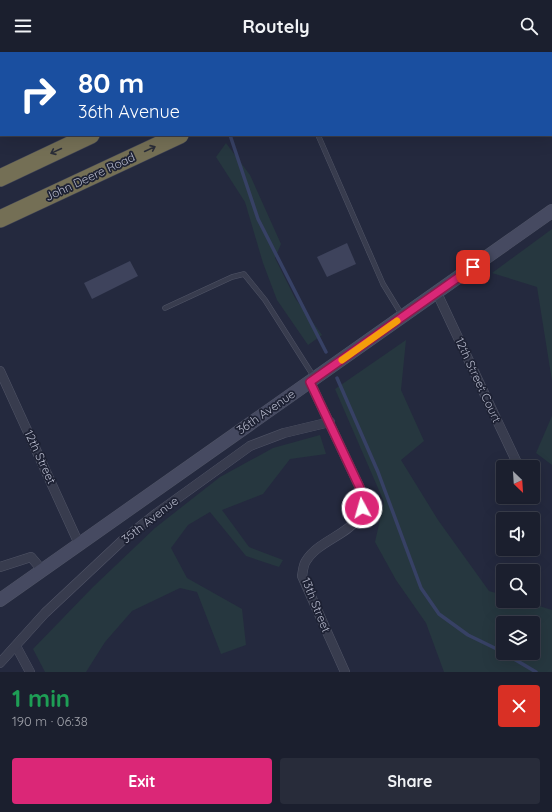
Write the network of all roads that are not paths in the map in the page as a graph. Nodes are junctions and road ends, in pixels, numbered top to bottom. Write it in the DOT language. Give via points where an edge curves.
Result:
graph roads {
  1 [pos="89,136"];
  2 [pos="178,136"];
  3 [pos="318,136"];
  4 [pos="0,178"];
  5 [pos="552,211"];
  6 [pos="0,219"];
  7 [pos="437,293"];
  8 [pos="165,308"];
  9 [pos="403,317"];
  10 [pos="0,371"];
  11 [pos="313,380"];
  12 [pos="330,422"];
  13 [pos="516,460"];
  14 [pos="79,544"];
  15 [pos="0,567"];
  16 [pos="42,570"];
  17 [pos="0,600"];
  18 [pos="16,646"];
  19 [pos="0,663"];
  20 [pos="30,672"];
  21 [pos="345,672"];
  1 -- 4 [label="highway, one-way"];
  6 -- 2 [label="highway, John Deere Road, one-way"];
  3 -- 9 [label="lane" via="384,284"];
  5 -- 7 [label="street, 36th Avenue"];
  7 -- 9 [label="street, 36th Avenue"];
  7 -- 13 [label="street, 12th Street Court"];
  8 -- 11 [label="lane" via="244,274 265,300"];
  9 -- 11 [label="street, 36th Avenue"];
  10 -- 14 [label="street, 12th Street"];
  11 -- 12 [label="street, 13th Street"];
  11 -- 14 [label="street, 36th Avenue"];
  12 -- 18 [label="street, 35th Avenue" via="265,439 236,455 124,539 45,613"];
  12 -- 21 [label="street, 13th Street" via="364,500 361,515 311,555 305,562 302,576"];
  14 -- 16 [label="street, 36th Avenue"];
  15 -- 16 [label="street" via="31,557"];
  16 -- 17 [label="street, 36th Avenue"];
  18 -- 19 [label="street, 35th Avenue"];
  18 -- 20 [label="street"];
}
